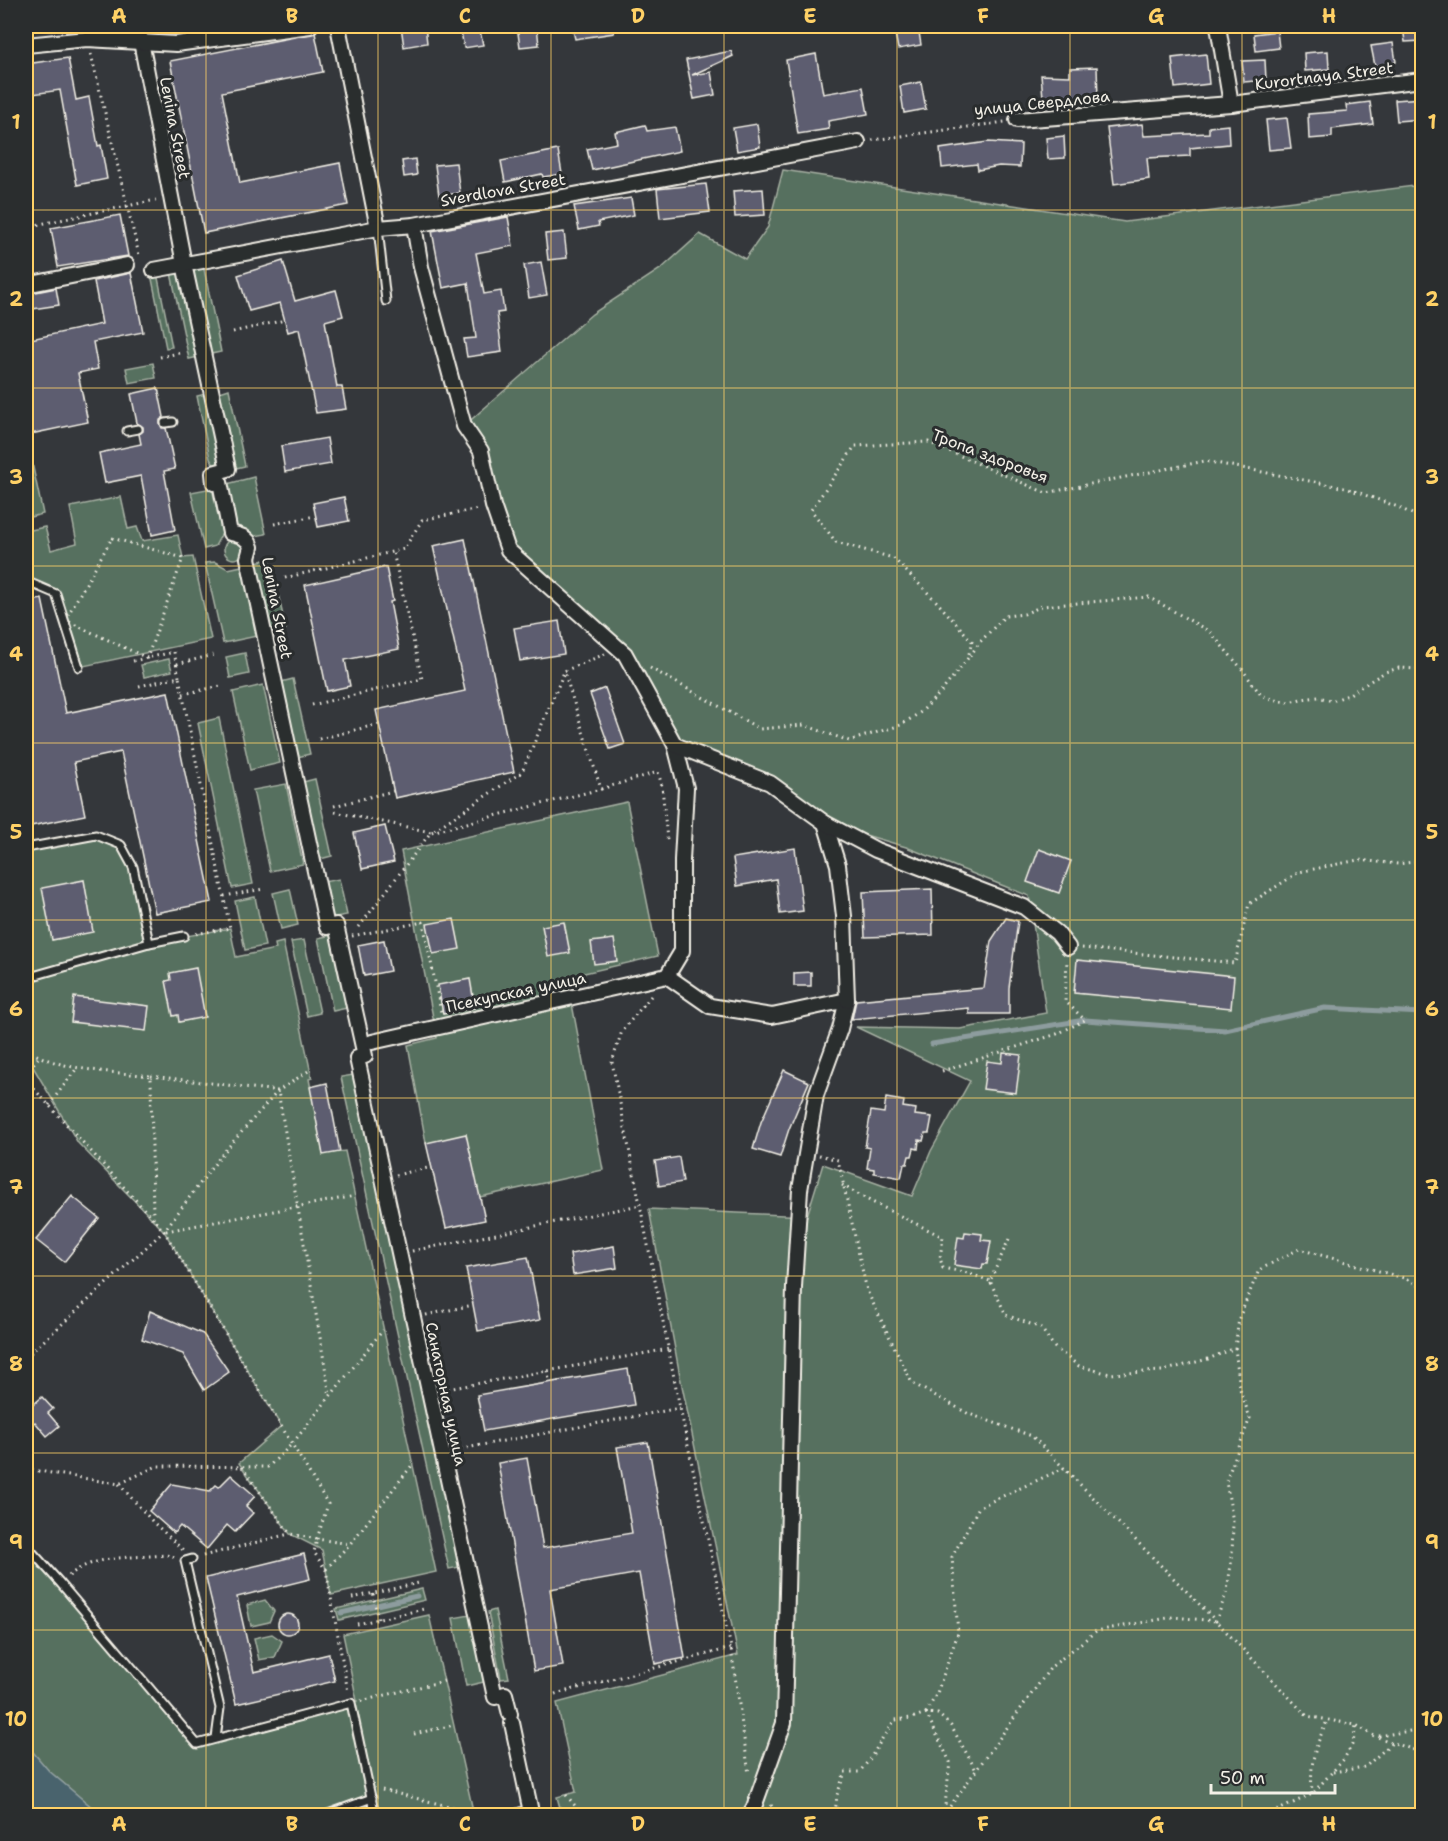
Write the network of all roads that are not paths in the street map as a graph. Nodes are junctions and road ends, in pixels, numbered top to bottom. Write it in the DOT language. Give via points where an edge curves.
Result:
graph roads {
  1 [pos="138,26"];
  2 [pos="310,26"];
  3 [pos="338,26"];
  4 [pos="1218,26"];
  5 [pos="142,43"];
  6 [pos="26,45"];
  7 [pos="1422,80"];
  8 [pos="1230,104"];
  9 [pos="1017,120"];
  10 [pos="858,142"];
  11 [pos="414,225"];
  12 [pos="378,228"];
  13 [pos="134,264"];
  14 [pos="184,264"];
  15 [pos="154,270"];
  16 [pos="26,285"];
  17 [pos="386,301"];
  18 [pos="138,429"];
  19 [pos="127,432"];
  20 [pos="26,583"];
  21 [pos="79,667"];
  22 [pos="675,745"];
  23 [pos="825,823"];
  24 [pos="26,848"];
  25 [pos="184,936"];
  26 [pos="149,943"];
  27 [pos="1068,947"];
  28 [pos="33,976"];
  29 [pos="667,976"];
  30 [pos="847,1000"];
  31 [pos="372,1042"];
  32 [pos="359,1068"];
  33 [pos="26,1545"];
  34 [pos="192,1559"];
  35 [pos="216,1738"];
  36 [pos="372,1798"];
  37 [pos="328,1814"];
  38 [pos="375,1815"];
  39 [pos="519,1815"];
  40 [pos="749,1815"];
  1 -- 5 [label="street, Lenina Street"];
  2 -- 5 [label="street" via="176,44"];
  3 -- 12 [label="street"];
  4 -- 8 [label="street"];
  5 -- 6 [label="street" via="87,39"];
  5 -- 14 [label="street, Lenina Street"];
  7 -- 8 [label="street, Kurortnaya Street"];
  8 -- 9 [label="street, улица Свердлова"];
  10 -- 11 [label="street, Sverdlova Street"];
  11 -- 12 [label="street, Sverdlova Street"];
  11 -- 22 [label="street" via="421,267 464,426 481,451 508,550 625,654"];
  12 -- 14 [label="street, Sverdlova Street"];
  12 -- 17 [label="lane"];
  13 -- 16 [label="street"];
  14 -- 15 [label="street, Sverdlova Street"];
  14 -- 32 [label="street, Lenina Street" via="228,470 213,473 214,483 220,482 230,533 242,536 250,547 248,558 327,927 336,925 365,1056 357,1058"];
  18 -- 19 [label="lane"];
  20 -- 21 [label="lane" via="56,594"];
  22 -- 23 [label="street" via="770,783"];
  22 -- 29 [label="street" via="686,788 682,951"];
  23 -- 27 [label="street" via="876,850 1024,907"];
  23 -- 30 [label="street" via="837,865 844,916"];
  24 -- 26 [label="lane" via="96,835 121,845 133,867"];
  25 -- 26 [label="lane"];
  26 -- 28 [label="lane"];
  29 -- 30 [label="street" via="710,1006 772,1016"];
  29 -- 31 [label="street, Псекупская улица"];
  30 -- 40 [label="street" via="816,1095 800,1190 794,1287 784,1723"];
  32 -- 39 [label="street, Санаторная улица" via="495,1697 506,1694 531,1812"];
  33 -- 35 [label="lane" via="197,1743"];
  34 -- 35 [label="lane" via="185,1561 220,1708"];
  35 -- 36 [label="lane" via="351,1703"];
  36 -- 37 [label="lane"];
  36 -- 38 [label="lane"];
}
